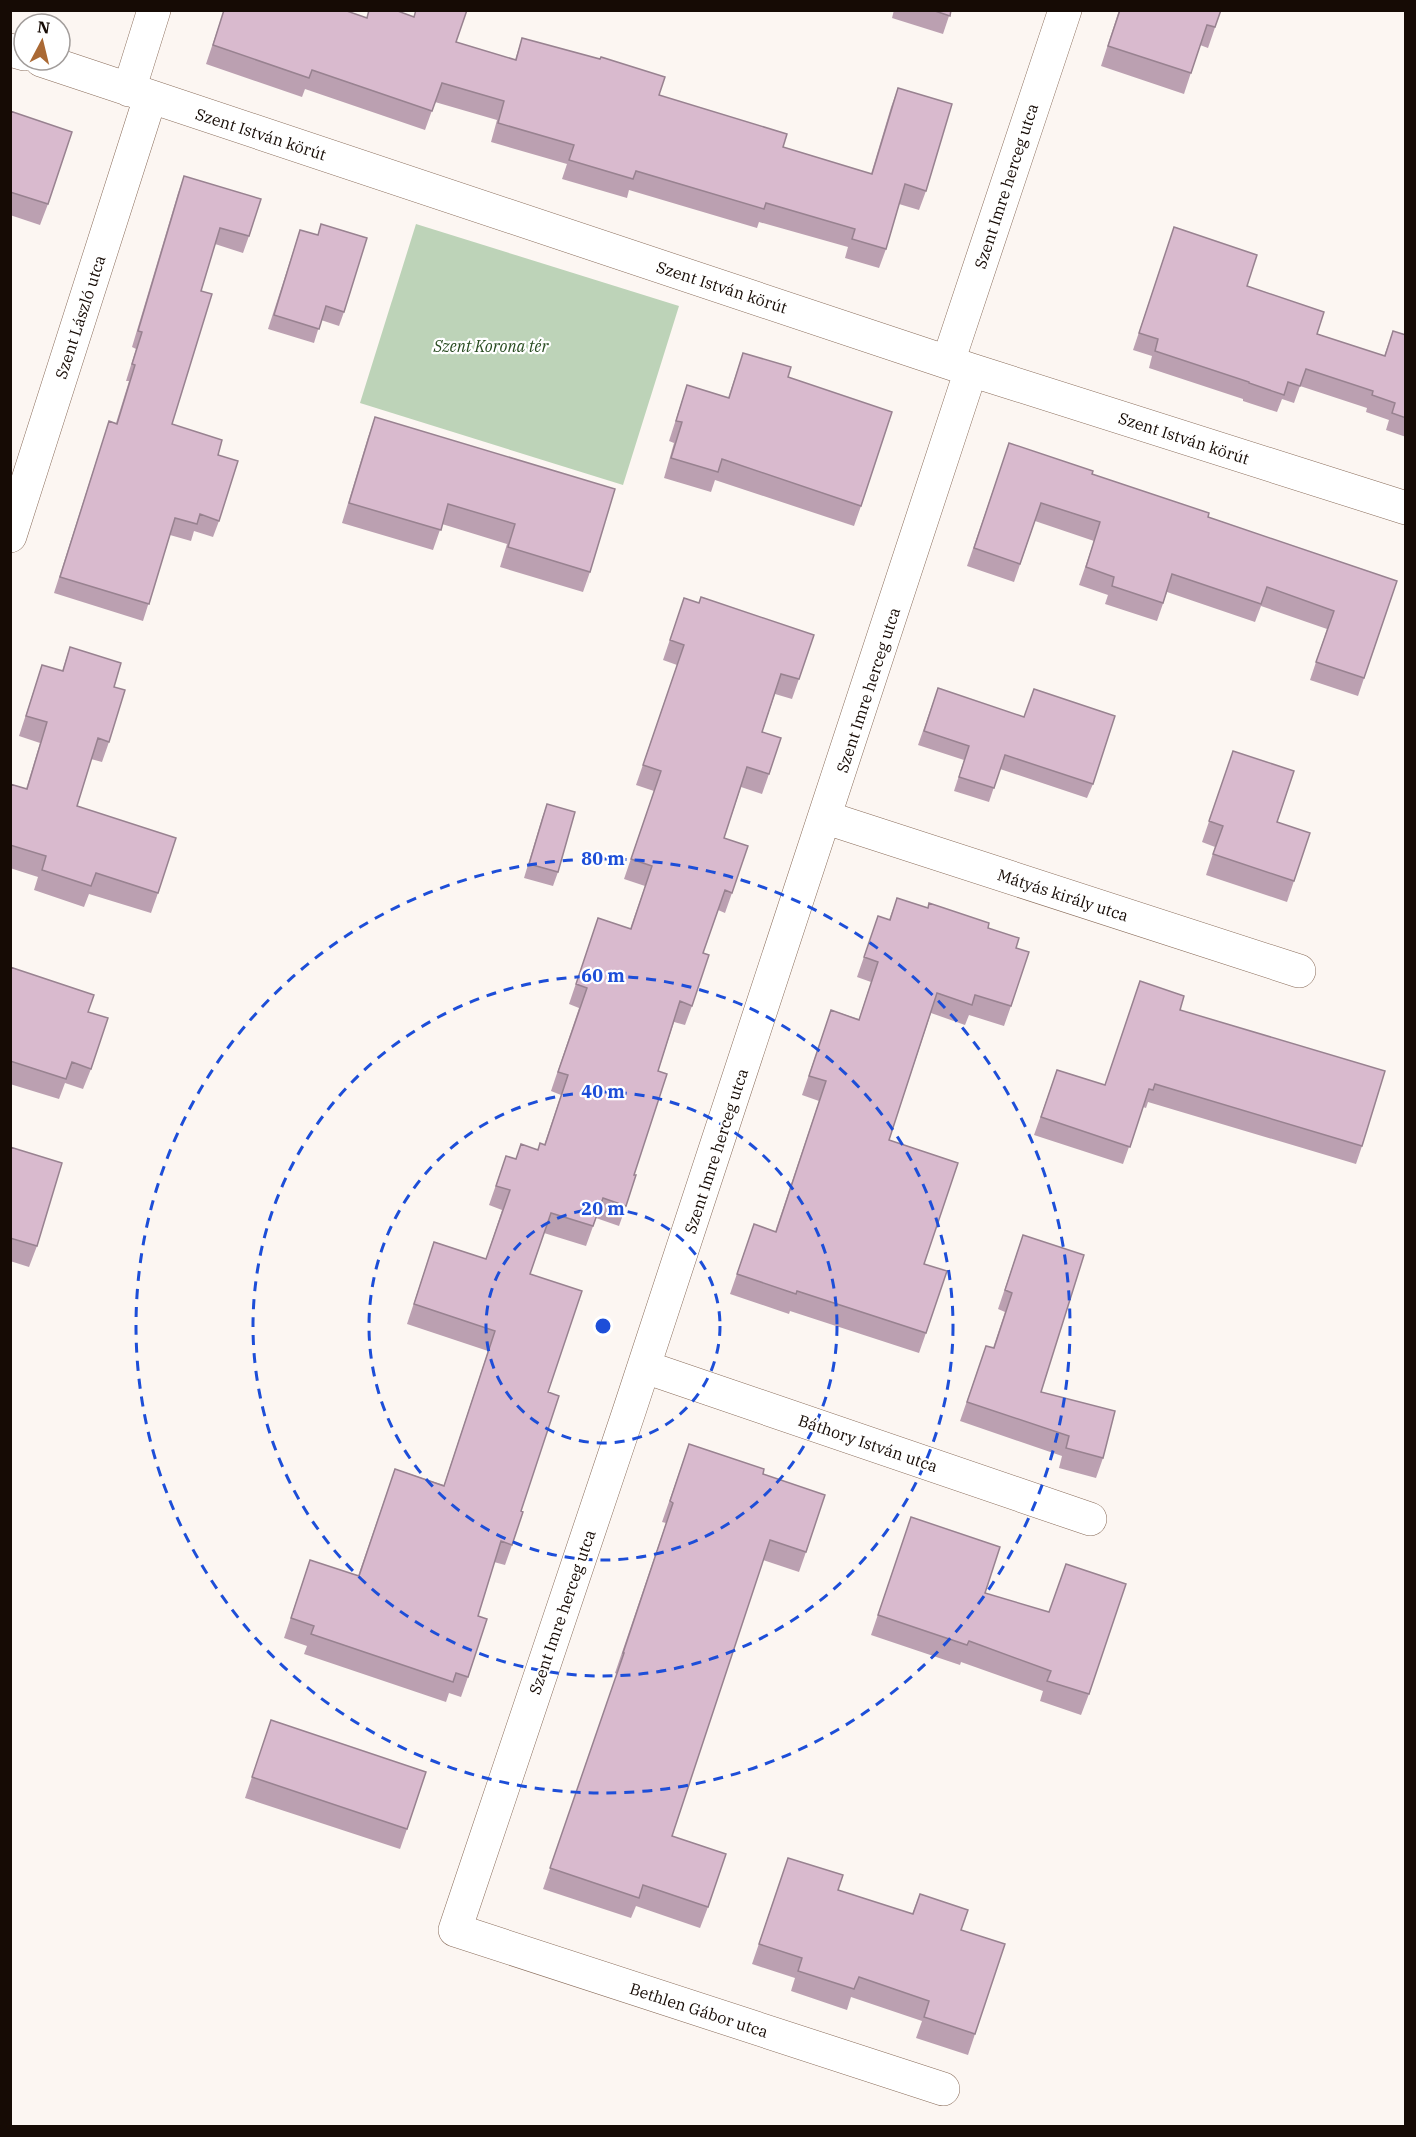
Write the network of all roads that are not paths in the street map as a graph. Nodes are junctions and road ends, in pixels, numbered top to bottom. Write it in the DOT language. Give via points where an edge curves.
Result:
graph roads {
  1 [pos="154,10"];
  2 [pos="1065,10"];
  3 [pos="72,71"];
  4 [pos="139,94"];
  5 [pos="959,366"];
  6 [pos="1406,508"];
  7 [pos="10,536"];
  8 [pos="826,818"];
  9 [pos="1299,971"];
  10 [pos="645,1367"];
  11 [pos="1090,1519"];
  12 [pos="455,1930"];
  13 [pos="943,2090"];
  1 -- 4 [label="street, Szent László utca"];
  2 -- 5 [label="street, Szent Imre herceg utca"];
  3 -- 4 [label="street, Szent István körút"];
  4 -- 5 [label="street, Szent István körút"];
  4 -- 7 [label="street, Szent László utca"];
  5 -- 6 [label="street, Szent István körút"];
  5 -- 8 [label="street, Szent Imre herceg utca"];
  8 -- 9 [label="street, Mátyás király utca"];
  8 -- 10 [label="street, Szent Imre herceg utca"];
  10 -- 11 [label="street, Báthory István utca"];
  10 -- 12 [label="street, Szent Imre herceg utca"];
  12 -- 13 [label="street, Bethlen Gábor utca"];
}
